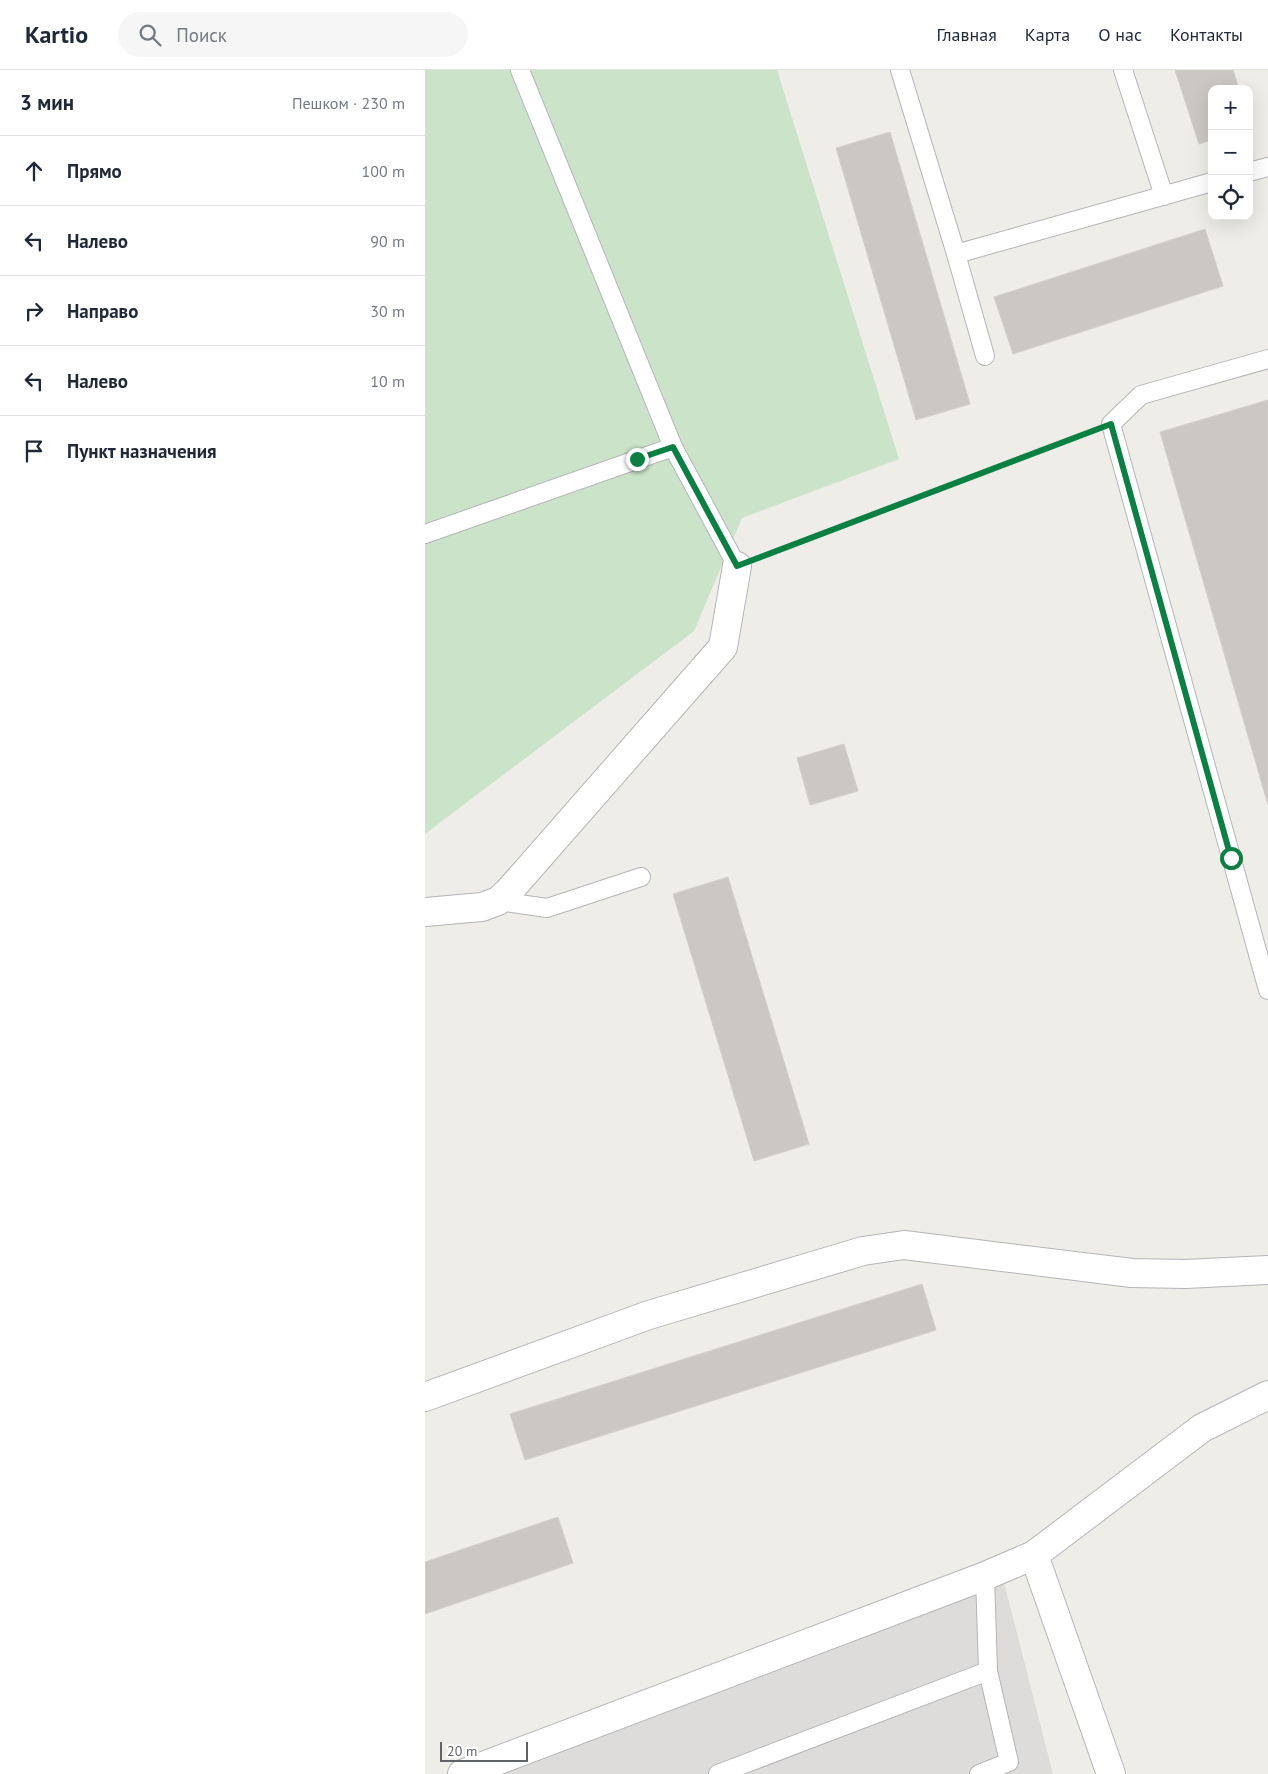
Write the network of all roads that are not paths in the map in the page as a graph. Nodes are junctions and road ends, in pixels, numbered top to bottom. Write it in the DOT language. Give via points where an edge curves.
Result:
graph roads {
  1 [pos="520,70"];
  2 [pos="900,70"];
  3 [pos="1123,70"];
  4 [pos="1268,167"];
  5 [pos="1253,171"];
  6 [pos="1208,183"];
  7 [pos="1164,196"];
  8 [pos="955,254"];
  9 [pos="985,356"];
  10 [pos="1268,359"];
  11 [pos="673,447"];
  12 [pos="425,534"];
  13 [pos="737,566"];
  14 [pos="641,877"];
  15 [pos="498,901"];
  16 [pos="425,912"];
  17 [pos="1268,990"];
  18 [pos="1268,1270"];
  19 [pos="1268,1395"];
  20 [pos="425,1397"];
  21 [pos="1034,1555"];
  22 [pos="985,1576"];
  23 [pos="988,1671"];
  24 [pos="462,1774"];
  25 [pos="718,1774"];
  26 [pos="979,1774"];
  27 [pos="1111,1774"];
  1 -- 11 [label="lane"];
  2 -- 8 [label="lane"];
  3 -- 7 [label="lane"];
  4 -- 5 [label="lane"];
  6 -- 7 [label="lane"];
  7 -- 8 [label="lane"];
  8 -- 9 [label="lane"];
  10 -- 17 [label="lane" via="1141,395 1111,424"];
  11 -- 12 [label="lane"];
  11 -- 13 [label="lane"];
  13 -- 15 [label="street" via="723,647"];
  14 -- 15 [label="lane" via="547,908"];
  15 -- 16 [label="street" via="481,907"];
  18 -- 20 [label="street" via="1131,1273 904,1245 863,1251 649,1315"];
  19 -- 21 [label="street" via="1202,1428"];
  21 -- 22 [label="street"];
  21 -- 27 [label="street"];
  22 -- 23 [label="lane"];
  22 -- 24 [label="street"];
  23 -- 25 [label="lane"];
  23 -- 26 [label="lane" via="1009,1762"];
}
